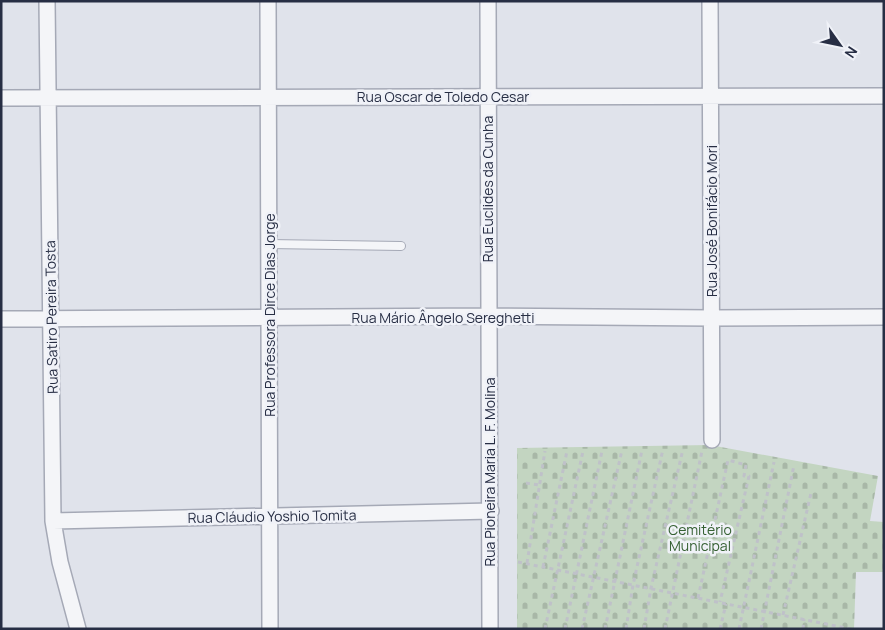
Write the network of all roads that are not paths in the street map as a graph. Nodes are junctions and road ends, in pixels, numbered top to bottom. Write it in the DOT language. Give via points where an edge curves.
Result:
graph roads {
  1 [pos="47,1"];
  2 [pos="268,1"];
  3 [pos="488,1"];
  4 [pos="710,1"];
  5 [pos="487,95"];
  6 [pos="884,96"];
  7 [pos="267,97"];
  8 [pos="710,97"];
  9 [pos="1,98"];
  10 [pos="48,98"];
  11 [pos="269,244"];
  12 [pos="400,246"];
  13 [pos="488,316"];
  14 [pos="269,317"];
  15 [pos="884,317"];
  16 [pos="711,318"];
  17 [pos="1,319"];
  18 [pos="51,319"];
  19 [pos="707,444"];
  20 [pos="491,511"];
  21 [pos="268,516"];
  22 [pos="53,521"];
  23 [pos="78,629"];
  24 [pos="270,629"];
  25 [pos="490,629"];
  1 -- 10 [label="street, Rua Satiro Pereira Tosta"];
  2 -- 7 [label="street, Rua Professora Dirce Dias Jorge"];
  3 -- 5 [label="street, Rua Euclides da Cunha"];
  4 -- 8 [label="street, Rua José Bonifácio Mori"];
  5 -- 7 [label="street, Rua Oscar de Toledo Cesar"];
  5 -- 8 [label="street, Rua Oscar de Toledo Cesar"];
  5 -- 13 [label="street, Rua Euclides da Cunha"];
  6 -- 8 [label="street, Rua Oscar de Toledo Cesar"];
  7 -- 10 [label="street, Rua Oscar de Toledo Cesar"];
  7 -- 11 [label="street, Rua Professora Dirce Dias Jorge"];
  8 -- 16 [label="street, Rua José Bonifácio Mori"];
  9 -- 10 [label="street, Rua Oscar de Toledo Cesar"];
  10 -- 18 [label="street, Rua Satiro Pereira Tosta"];
  11 -- 12 [label="lane"];
  11 -- 14 [label="street, Rua Professora Dirce Dias Jorge"];
  13 -- 14 [label="street, Rua Mário Ângelo Sereghetti"];
  13 -- 16 [label="street, Rua Mário Ângelo Sereghetti"];
  13 -- 20 [label="street, Rua Pioneira Maria L. F. Molina"];
  14 -- 18 [label="street, Rua Mário Ângelo Sereghetti"];
  14 -- 21 [label="street, Rua Professora Dirce Dias Jorge"];
  15 -- 16 [label="street, Rua Mário Ângelo Sereghetti"];
  16 -- 19 [label="street, Rua José Bonifácio Mori"];
  17 -- 18 [label="street, Rua Mário Ângelo Sereghetti"];
  18 -- 22 [label="street, Rua Satiro Pereira Tosta"];
  20 -- 21 [label="street, Rua Cláudio Yoshio Tomita"];
  20 -- 25 [label="street, Rua Pioneira Maria L. F. Molina"];
  21 -- 22 [label="street, Rua Cláudio Yoshio Tomita"];
  21 -- 24 [label="street, Rua Professora Dirce Dias Jorge"];
  22 -- 23 [label="street, Rua Satiro Pereira Tosta"];
}
